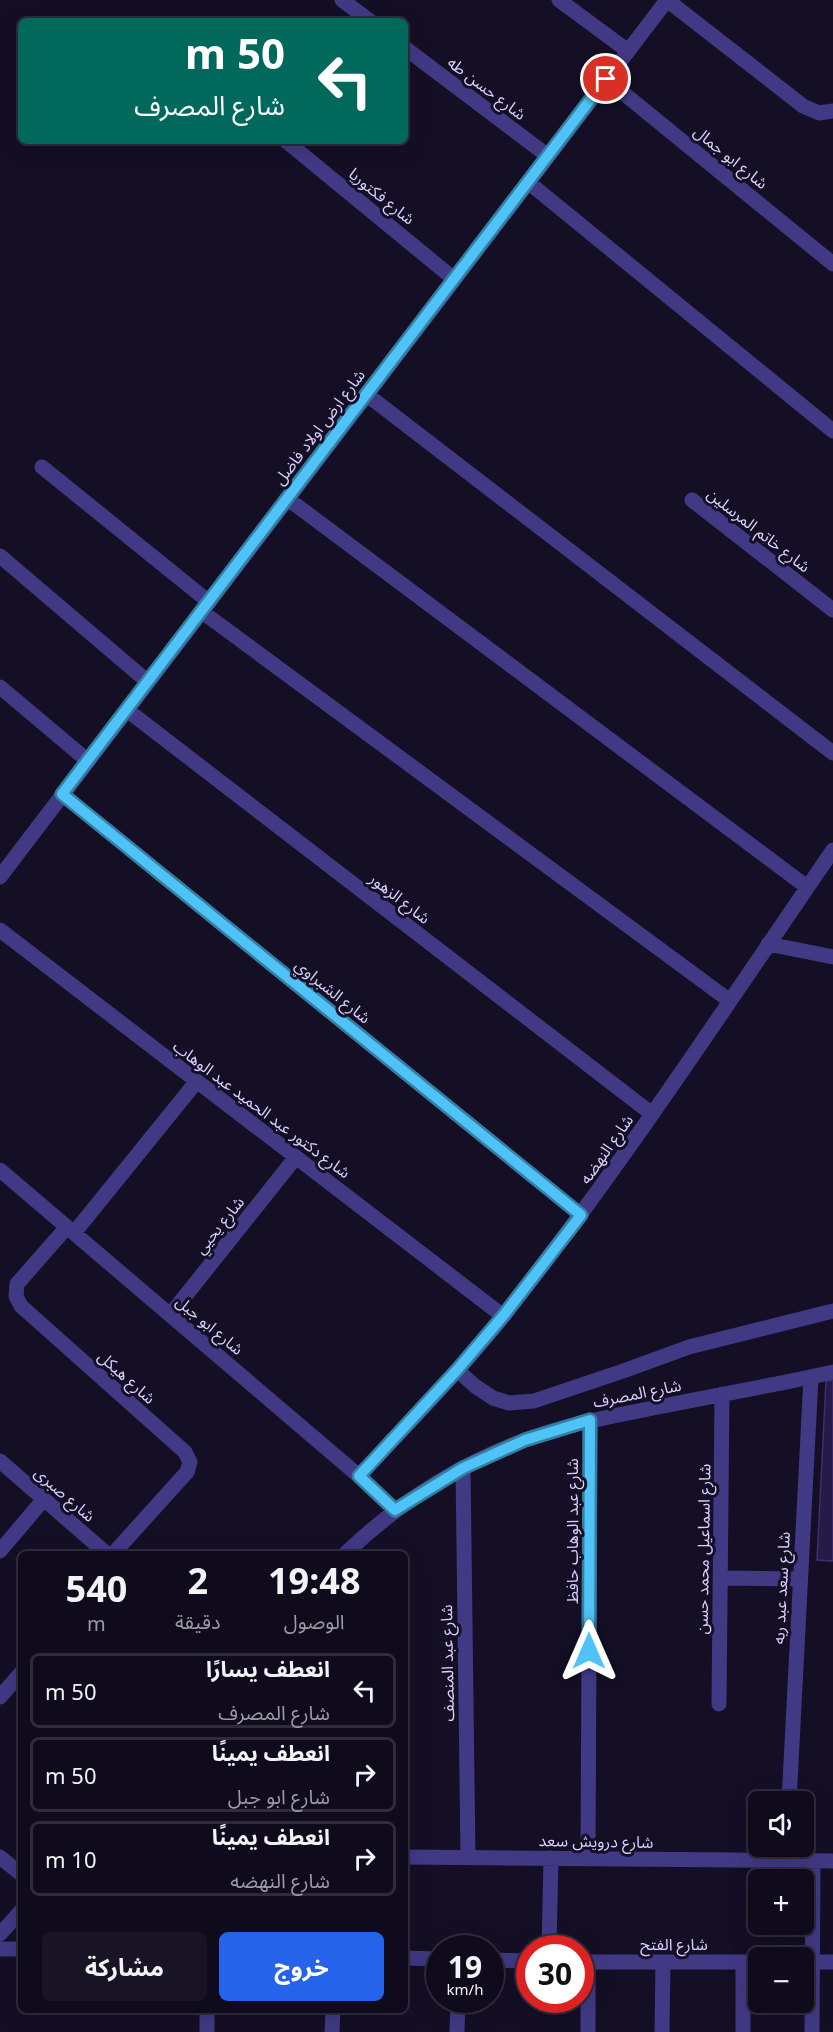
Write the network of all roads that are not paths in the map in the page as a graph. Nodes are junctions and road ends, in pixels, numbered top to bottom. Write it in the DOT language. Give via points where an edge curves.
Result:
graph roads {
  1 [pos="342,0"];
  2 [pos="559,0"];
  3 [pos="667,0"];
  4 [pos="366,18"];
  5 [pos="408,50"];
  6 [pos="628,51"];
  7 [pos="606,79"];
  8 [pos="833,111"];
  9 [pos="290,144"];
  10 [pos="548,156"];
  11 [pos="528,182"];
  12 [pos="833,264"];
  13 [pos="454,279"];
  14 [pos="366,394"];
  15 [pos="833,431"];
  16 [pos="42,467"];
  17 [pos="288,499"];
  18 [pos="692,500"];
  19 [pos="0,556"];
  20 [pos="205,607"];
  21 [pos="833,610"];
  22 [pos="148,682"];
  23 [pos="0,687"];
  24 [pos="127,710"];
  25 [pos="833,753"];
  26 [pos="88,761"];
  27 [pos="62,794"];
  28 [pos="833,850"];
  29 [pos="0,877"];
  30 [pos="807,887"];
  31 [pos="0,930"];
  32 [pos="768,944"];
  33 [pos="833,957"];
  34 [pos="730,1001"];
  35 [pos="197,1082"];
  36 [pos="652,1114"];
  37 [pos="296,1157"];
  38 [pos="0,1170"];
  39 [pos="581,1215"];
  40 [pos="70,1230"];
  41 [pos="833,1311"];
  42 [pos="170,1315"];
  43 [pos="503,1316"];
  44 [pos="457,1370"];
  45 [pos="833,1372"];
  46 [pos="811,1377"];
  47 [pos="722,1394"];
  48 [pos="590,1420"];
  49 [pos="0,1461"];
  50 [pos="463,1468"];
  51 [pos="359,1476"];
  52 [pos="44,1499"];
  53 [pos="395,1510"];
  54 [pos="359,1547"];
  55 [pos="0,1551"];
  56 [pos="104,1551"];
  57 [pos="116,1551"];
  58 [pos="720,1578"];
  59 [pos="799,1579"];
  60 [pos="18,1676"];
  61 [pos="0,1696"];
  62 [pos="719,1704"];
  63 [pos="789,1791"];
  64 [pos="748,1855"];
  65 [pos="0,1857"];
  66 [pos="408,1857"];
  67 [pos="468,1857"];
  68 [pos="800,1857"];
  69 [pos="551,1858"];
  70 [pos="588,1858"];
  71 [pos="813,1860"];
  72 [pos="833,1861"];
  73 [pos="18,1872"];
  74 [pos="18,1914"];
  75 [pos="0,1934"];
  76 [pos="549,1935"];
  77 [pos="809,1947"];
  78 [pos="0,1948"];
  79 [pos="18,1949"];
  80 [pos="408,1958"];
  81 [pos="426,1959"];
  82 [pos="594,1962"];
  83 [pos="663,1962"];
  84 [pos="748,1962"];
  85 [pos="814,1962"];
  86 [pos="833,1962"];
  87 [pos="748,1988"];
  88 [pos="207,2013"];
  89 [pos="333,2013"];
  90 [pos="458,2013"];
  91 [pos="587,2013"];
  92 [pos="811,2013"];
  93 [pos="207,2032"];
  94 [pos="332,2032"];
  95 [pos="457,2032"];
  96 [pos="588,2032"];
  97 [pos="662,2032"];
  98 [pos="743,2032"];
  99 [pos="812,2032"];
  1 -- 4 [label="street"];
  2 -- 6 [label="street"];
  3 -- 6 [label="street, شارع ارض اولاد فاضل"];
  3 -- 8 [label="street" via="802,106 819,113"];
  5 -- 10 [label="street, شارع حسن طه"];
  6 -- 7 [label="street, شارع ارض اولاد فاضل"];
  7 -- 10 [label="street, شارع ارض اولاد فاضل"];
  7 -- 12 [label="street, شارع ابو جمال"];
  9 -- 13 [label="street, شارع فكتوريا"];
  10 -- 11 [label="street, شارع ارض اولاد فاضل"];
  11 -- 13 [label="street, شارع ارض اولاد فاضل"];
  11 -- 15 [label="street"];
  13 -- 14 [label="street, شارع ارض اولاد فاضل"];
  14 -- 17 [label="street, شارع ارض اولاد فاضل"];
  14 -- 25 [label="street"];
  16 -- 20 [label="street"];
  17 -- 20 [label="street, شارع ارض اولاد فاضل"];
  17 -- 30 [label="street"];
  18 -- 21 [label="street, شارع خاتم المرسلين"];
  19 -- 22 [label="street"];
  20 -- 22 [label="street, شارع ارض اولاد فاضل"];
  20 -- 34 [label="street"];
  22 -- 24 [label="street, شارع ارض اولاد فاضل"];
  23 -- 26 [label="street"];
  24 -- 26 [label="street, شارع ارض اولاد فاضل"];
  24 -- 36 [label="street, شارع الزهور"];
  26 -- 27 [label="street, شارع ارض اولاد فاضل"];
  27 -- 29 [label="street, شارع ارض اولاد فاضل"];
  27 -- 39 [label="street, شارع الشبراوي"];
  28 -- 30 [label="street, شارع النهضه"];
  30 -- 32 [label="street, شارع النهضه"];
  31 -- 35 [label="street, شارع دكتور عبد الحميد عبد الوهاب"];
  32 -- 33 [label="street"];
  32 -- 34 [label="street, شارع النهضه"];
  34 -- 36 [label="street, شارع النهضه"];
  35 -- 37 [label="street, شارع دكتور عبد الحميد عبد الوهاب"];
  35 -- 40 [label="street"];
  36 -- 39 [label="street, شارع النهضه"];
  37 -- 42 [label="street, شارع يحيي"];
  37 -- 43 [label="street, شارع دكتور عبد الحميد عبد الوهاب"];
  38 -- 40 [label="street, شارع ابو جبل"];
  39 -- 43 [label="street, شارع النهضه"];
  40 -- 42 [label="street, شارع ابو جبل"];
  40 -- 57 [label="street, شارع هيكل" via="17,1284 16,1296 21,1306 185,1452 190,1462 187,1472"];
  41 -- 44 [label="street" via="689,1347 534,1401 509,1403 493,1398"];
  42 -- 51 [label="street, شارع ابو جبل"];
  43 -- 44 [label="street, شارع النهضه"];
  44 -- 51 [label="street, شارع النهضه"];
  45 -- 46 [label="street, شارع المصرف"];
  46 -- 47 [label="street, شارع المصرف"];
  46 -- 59 [label="street, شارع سعد عبد ربه"];
  47 -- 48 [label="street, شارع المصرف"];
  47 -- 58 [label="street, شارع اسماعيل محمد حسن"];
  48 -- 50 [label="street, شارع المصرف" via="525,1440"];
  48 -- 70 [label="street, شارع عبد الوهاب حافظ"];
  49 -- 52 [label="street, شارع صبرى"];
  50 -- 53 [label="street, شارع المصرف"];
  50 -- 67 [label="street, شارع عبد المنصف"];
  51 -- 53 [label="street, شارع ابو جبل"];
  52 -- 55 [label="street"];
  52 -- 56 [label="street, شارع صبرى"];
  53 -- 54 [label="street, شارع المصرف"];
  58 -- 59 [label="street"];
  58 -- 62 [label="street, شارع اسماعيل محمد حسن"];
  59 -- 63 [label="street, شارع سعد عبد ربه"];
  60 -- 61 [label="street"];
  64 -- 70 [label="street, شارع درويش سعد"];
  65 -- 73 [label="street"];
  66 -- 67 [label="street, شارع درويش سعد"];
  67 -- 69 [label="street, شارع درويش سعد"];
  68 -- 71 [label="street, شارع درويش سعد"];
  69 -- 70 [label="street, شارع درويش سعد"];
  69 -- 76 [label="street"];
  71 -- 72 [label="street, شارع درويش سعد"];
  71 -- 77 [label="street"];
  74 -- 75 [label="street"];
  78 -- 79 [label="street"];
  80 -- 81 [label="street"];
  82 -- 83 [label="street, شارع الفتح"];
  83 -- 84 [label="street, شارع الفتح"];
  83 -- 97 [label="street"];
  85 -- 86 [label="street"];
  87 -- 98 [label="street"];
  88 -- 93 [label="street"];
  89 -- 94 [label="street"];
  90 -- 95 [label="street"];
  91 -- 96 [label="street"];
  92 -- 99 [label="street"];
}
